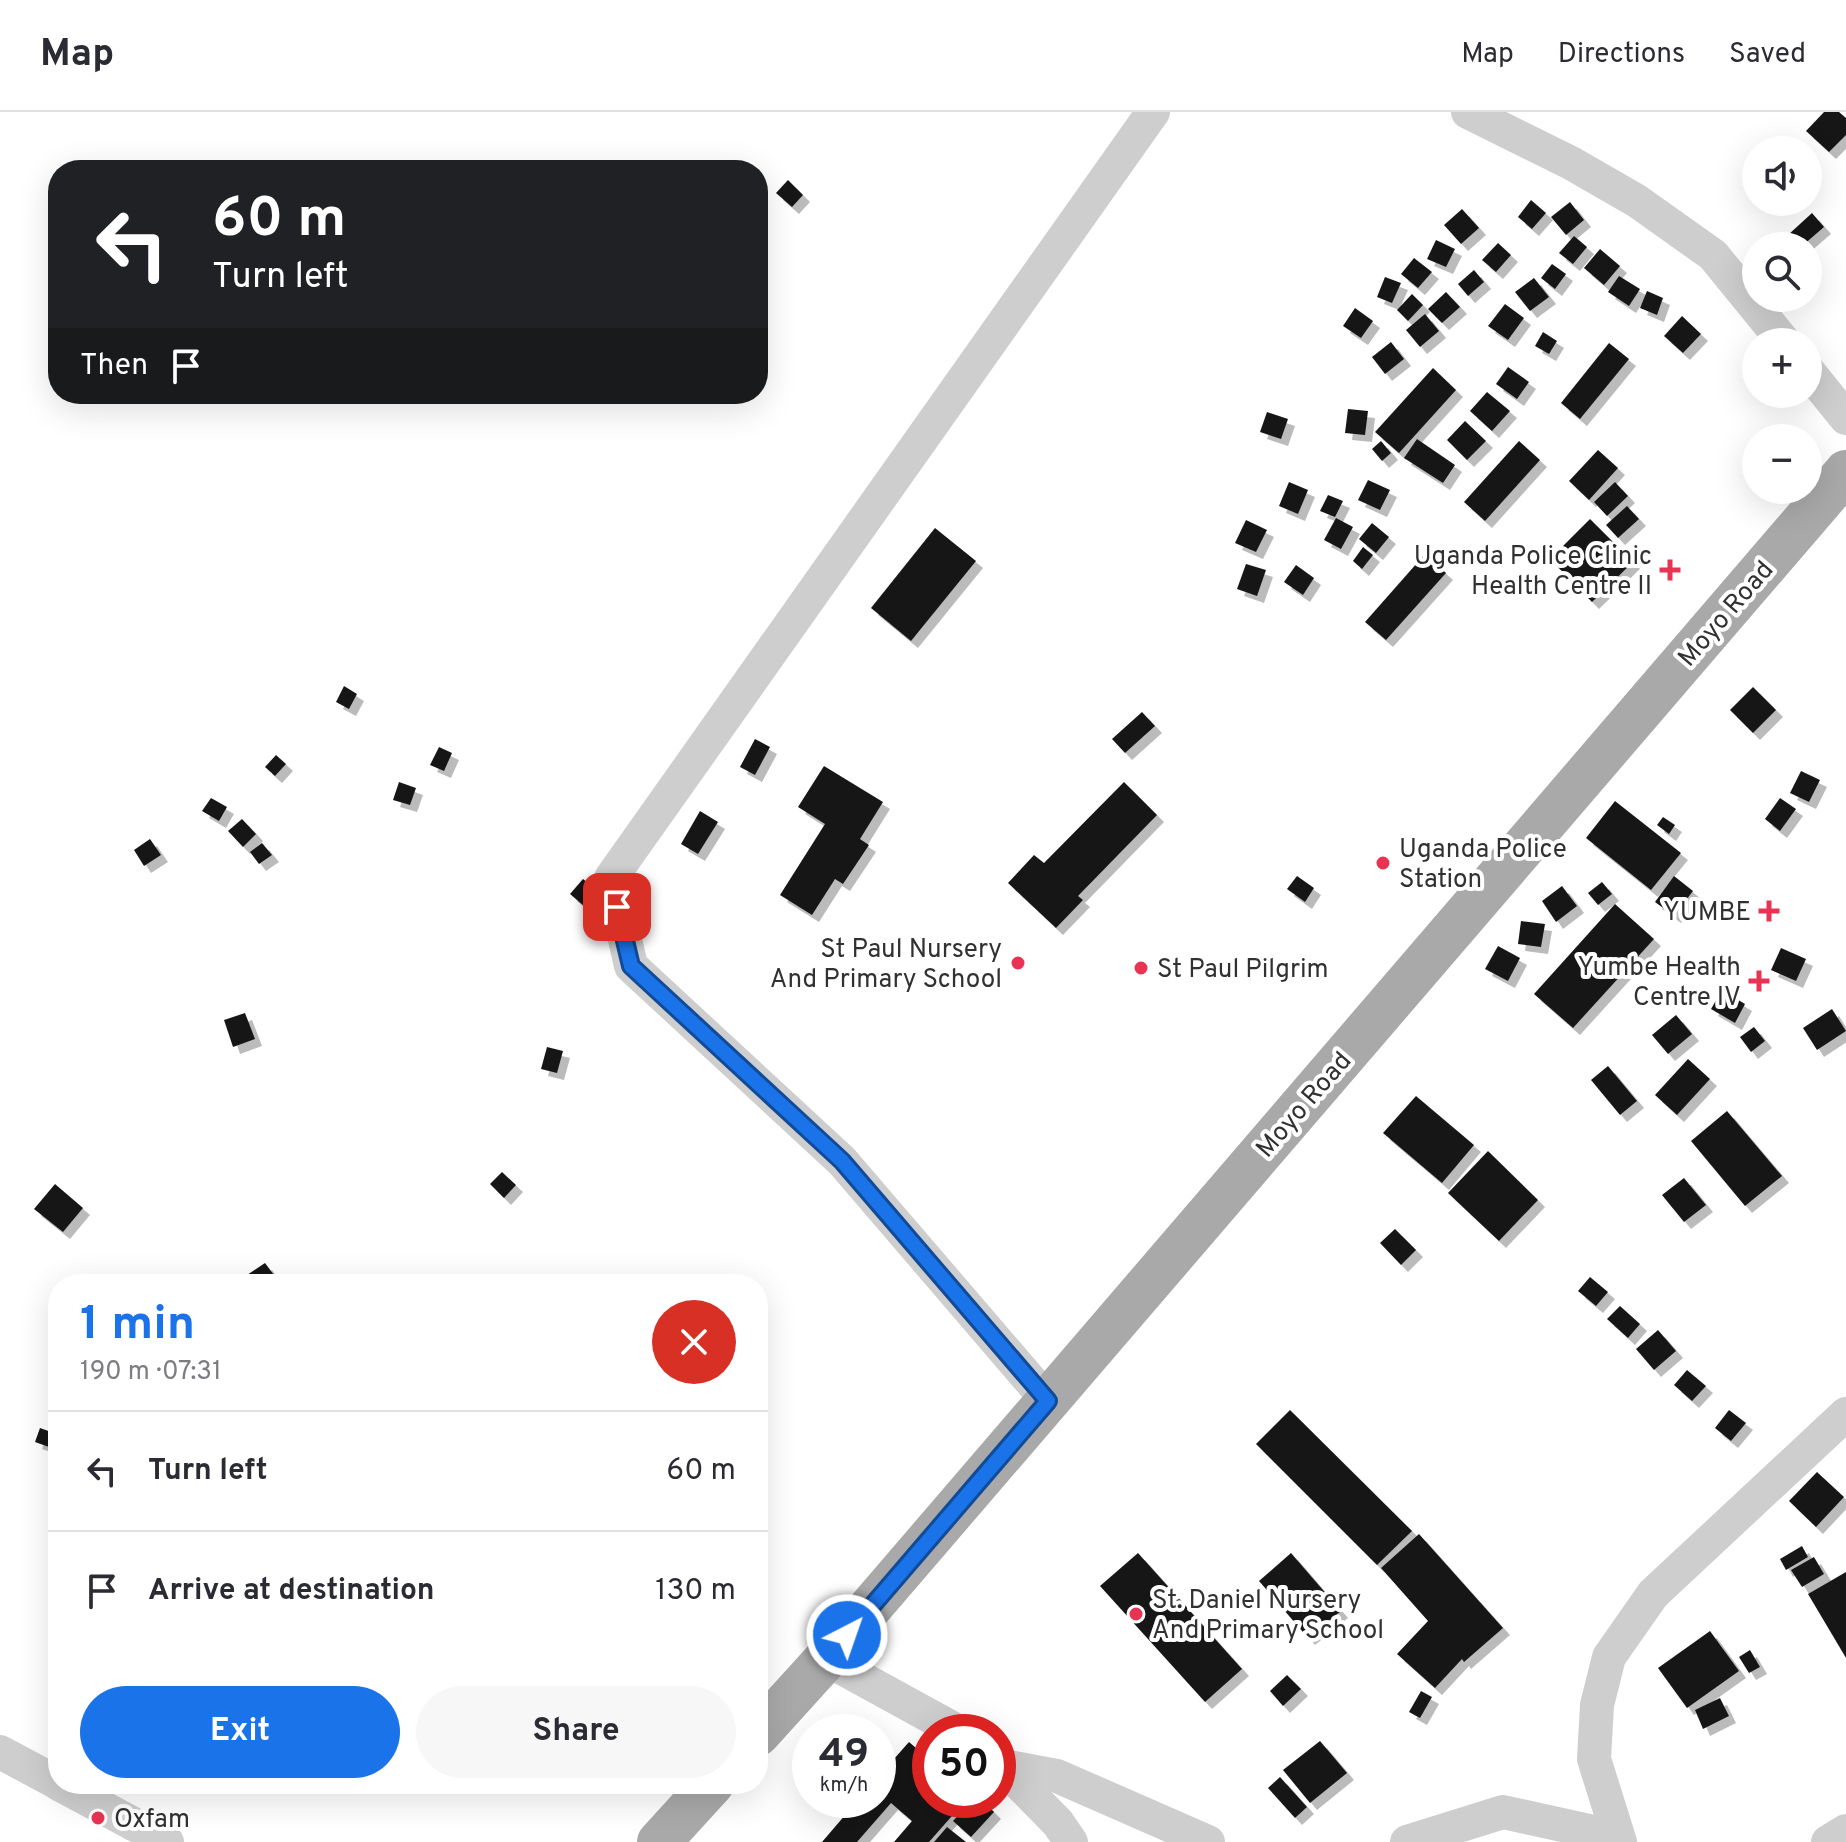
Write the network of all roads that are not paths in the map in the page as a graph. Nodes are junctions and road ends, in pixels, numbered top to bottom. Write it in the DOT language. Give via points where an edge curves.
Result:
graph roads {
  1 [pos="1153,112"];
  2 [pos="1468,112"];
  3 [pos="1773,328"];
  4 [pos="1822,388"];
  5 [pos="1846,418"];
  6 [pos="1846,472"];
  7 [pos="1048,1401"];
  8 [pos="1846,1414"];
  9 [pos="826,1659"];
  10 [pos="926,1714"];
  11 [pos="768,1723"];
  12 [pos="0,1752"];
  13 [pos="1016,1767"];
  14 [pos="48,1778"];
  15 [pos="1016,1780"];
  16 [pos="78,1794"];
  17 [pos="703,1794"];
  18 [pos="1846,1831"];
  19 [pos="1619,1839"];
  20 [pos="167,1842"];
  21 [pos="659,1842"];
  22 [pos="1071,1842"];
  23 [pos="1208,1842"];
  24 [pos="1407,1842"];
  25 [pos="1828,1842"];
  1 -- 7 [label="street" via="611,878 631,966 842,1161"];
  2 -- 3 [label="street" via="1637,201 1713,255"];
  4 -- 5 [label="street"];
  6 -- 7 [label="main road, Moyo Road"];
  7 -- 9 [label="main road, Moyo Road"];
  8 -- 19 [label="street" via="1653,1594 1609,1657 1597,1705 1594,1759"];
  9 -- 10 [label="street"];
  9 -- 11 [label="main road, Moyo Road"];
  12 -- 14 [label="street"];
  13 -- 23 [label="street" via="1057,1776"];
  15 -- 22 [label="street"];
  16 -- 20 [label="street"];
  17 -- 21 [label="main road"];
  18 -- 25 [label="street"];
  19 -- 24 [label="street" via="1503,1812"];
}
